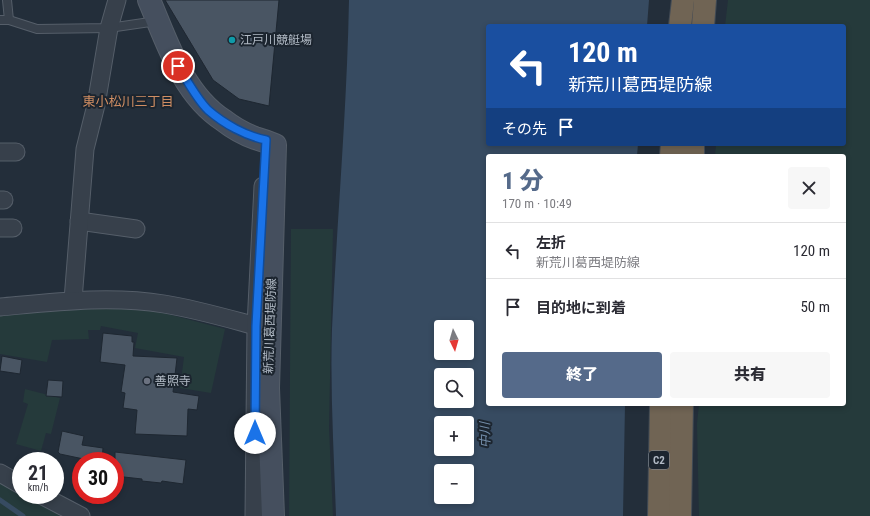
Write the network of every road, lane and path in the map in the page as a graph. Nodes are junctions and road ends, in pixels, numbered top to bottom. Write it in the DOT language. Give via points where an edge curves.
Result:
graph roads {
  1 [pos="7,0"];
  2 [pos="117,0"];
  3 [pos="149,0"];
  4 [pos="683,0"];
  5 [pos="705,0"];
  6 [pos="0,20"];
  7 [pos="9,20"];
  8 [pos="158,21"];
  9 [pos="680,24"];
  10 [pos="703,24"];
  11 [pos="109,28"];
  12 [pos="266,140"];
  13 [pos="79,221"];
  14 [pos="136,229"];
  15 [pos="73,300"];
  16 [pos="0,307"];
  17 [pos="256,326"];
  18 [pos="661,406"];
  19 [pos="682,406"];
  20 [pos="262,419"];
  21 [pos="0,473"];
  22 [pos="12,479"];
  23 [pos="58,504"];
  24 [pos="81,516"];
  25 [pos="254,516"];
  26 [pos="273,516"];
  27 [pos="659,516"];
  28 [pos="680,516"];
  1 -- 7 [label="lane"];
  2 -- 11 [label="street"];
  3 -- 8 [label="main road"];
  4 -- 9 [label="highway"];
  5 -- 10 [label="highway"];
  6 -- 7 [label="lane"];
  7 -- 11 [label="lane" via="37,29"];
  8 -- 11 [label="lane"];
  8 -- 12 [label="main road" via="178,66 208,109 244,133"];
  11 -- 13 [label="street" via="96,106 85,149"];
  12 -- 17 [label="street"];
  12 -- 20 [label="main road, 新荒川葛西堤防線" via="274,146 268,388"];
  13 -- 14 [label="street"];
  13 -- 15 [label="street"];
  15 -- 16 [label="street"];
  15 -- 17 [label="street" via="163,304"];
  17 -- 20 [label="street"];
  18 -- 27 [label="highway, C2"];
  19 -- 28 [label="highway, C2"];
  20 -- 25 [label="street"];
  20 -- 26 [label="main road, 新荒川葛西堤防線"];
  21 -- 22 [label="street"];
  23 -- 24 [label="street"];
}
